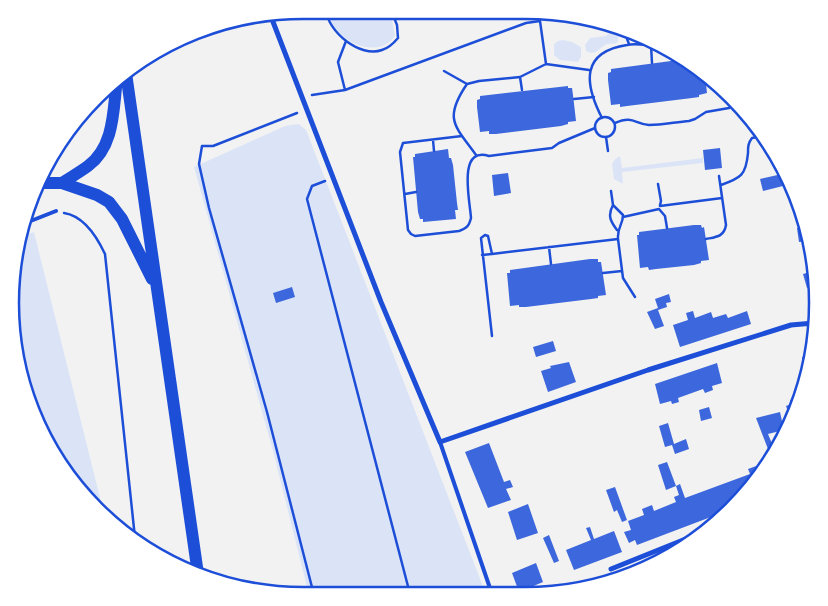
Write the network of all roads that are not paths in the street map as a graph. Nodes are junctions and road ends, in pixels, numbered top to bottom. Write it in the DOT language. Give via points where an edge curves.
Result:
graph roads {
  1 [pos="272,20"];
  2 [pos="127,80"];
  3 [pos="117,88"];
  4 [pos="45,183"];
  5 [pos="62,183"];
  6 [pos="56,211"];
  7 [pos="31,221"];
  8 [pos="157,290"];
  9 [pos="809,323"];
  10 [pos="440,442"];
  11 [pos="678,542"];
  12 [pos="197,567"];
  13 [pos="611,569"];
  14 [pos="490,587"];
  1 -- 10 [label="street" via="378,295"];
  2 -- 8 [label="main road"];
  3 -- 5 [label="main road" via="106,144 89,166"];
  4 -- 5 [label="main road"];
  5 -- 8 [label="main road" via="97,195 118,212"];
  6 -- 7 [label="lane"];
  8 -- 12 [label="main road"];
  9 -- 10 [label="street" via="791,325 648,370"];
  10 -- 14 [label="lane"];
  11 -- 13 [label="street"];
}
